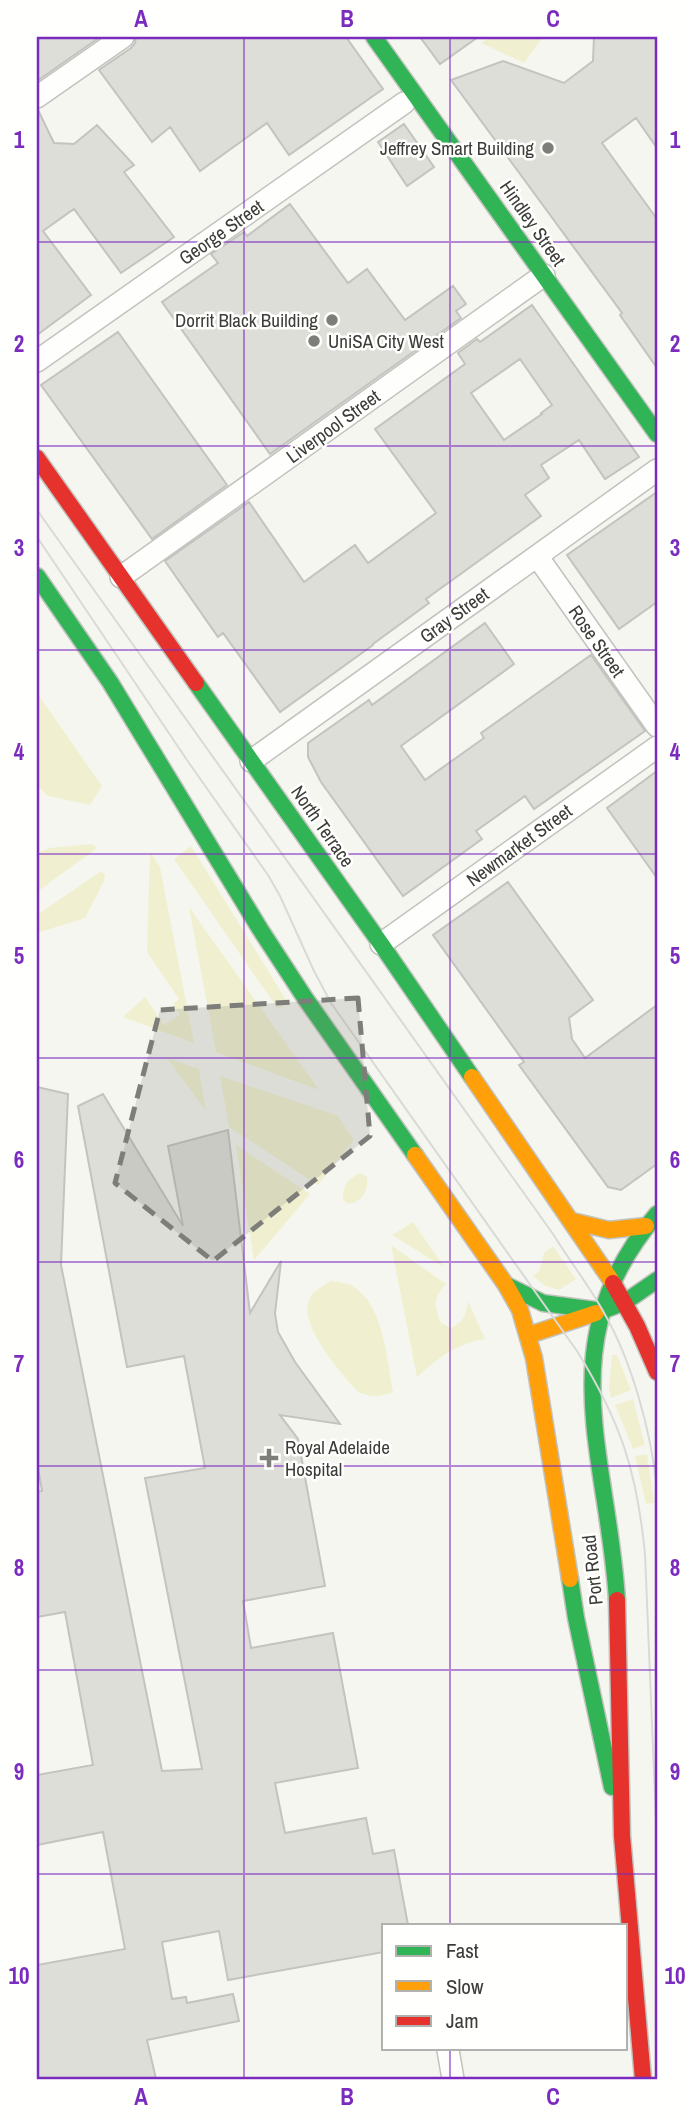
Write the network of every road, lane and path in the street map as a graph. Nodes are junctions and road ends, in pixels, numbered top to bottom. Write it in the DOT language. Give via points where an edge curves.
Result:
graph roads {
  1 [pos="123,37"];
  2 [pos="374,37"];
  3 [pos="37,97"];
  4 [pos="404,103"];
  5 [pos="544,275"];
  6 [pos="37,361"];
  7 [pos="657,434"];
  8 [pos="37,458"];
  9 [pos="657,470"];
  10 [pos="537,556"];
  11 [pos="37,576"];
  12 [pos="121,577"];
  13 [pos="657,726"];
  14 [pos="657,747"];
  15 [pos="251,761"];
  16 [pos="381,944"];
  17 [pos="652,1220"];
  18 [pos="572,1221"];
  19 [pos="657,1280"];
  20 [pos="613,1283"];
  21 [pos="506,1285"];
  22 [pos="625,1302"];
  23 [pos="603,1311"];
  24 [pos="528,1335"];
  25 [pos="657,1372"];
  26 [pos="621,1828"];
  27 [pos="448,2050"];
  28 [pos="453,2079"];
  29 [pos="643,2079"];
  1 -- 3 [label="street"];
  2 -- 5 [label="main road, Hindley Street"];
  4 -- 6 [label="street, George Street"];
  5 -- 7 [label="main road, Hindley Street"];
  5 -- 12 [label="street, Liverpool Street"];
  8 -- 12 [label="main road, North Terrace"];
  9 -- 10 [label="street, Gray Street"];
  10 -- 13 [label="street, Rose Street"];
  10 -- 15 [label="street, Gray Street"];
  11 -- 21 [label="main road" via="103,671 305,998"];
  12 -- 15 [label="main road, North Terrace"];
  14 -- 16 [label="street, Newmarket Street"];
  15 -- 16 [label="main road, North Terrace"];
  16 -- 18 [label="main road, North Terrace"];
  17 -- 18 [label="main road" via="622,1231"];
  17 -- 20 [label="main road, Port Road"];
  18 -- 20 [label="main road, North Terrace"];
  19 -- 22 [label="main road"];
  20 -- 22 [label="main road"];
  20 -- 23 [label="main road, Port Road"];
  21 -- 23 [label="main road" via="543,1303"];
  21 -- 24 [label="main road"];
  22 -- 23 [label="main road"];
  22 -- 25 [label="main road"];
  23 -- 24 [label="main road"];
  23 -- 26 [label="main road, Port Road" via="593,1357 591,1411 615,1578"];
  24 -- 26 [label="main road, Port Road" via="576,1618"];
  26 -- 29 [label="main road, Port Road"];
  27 -- 28 [label="street"];
}
